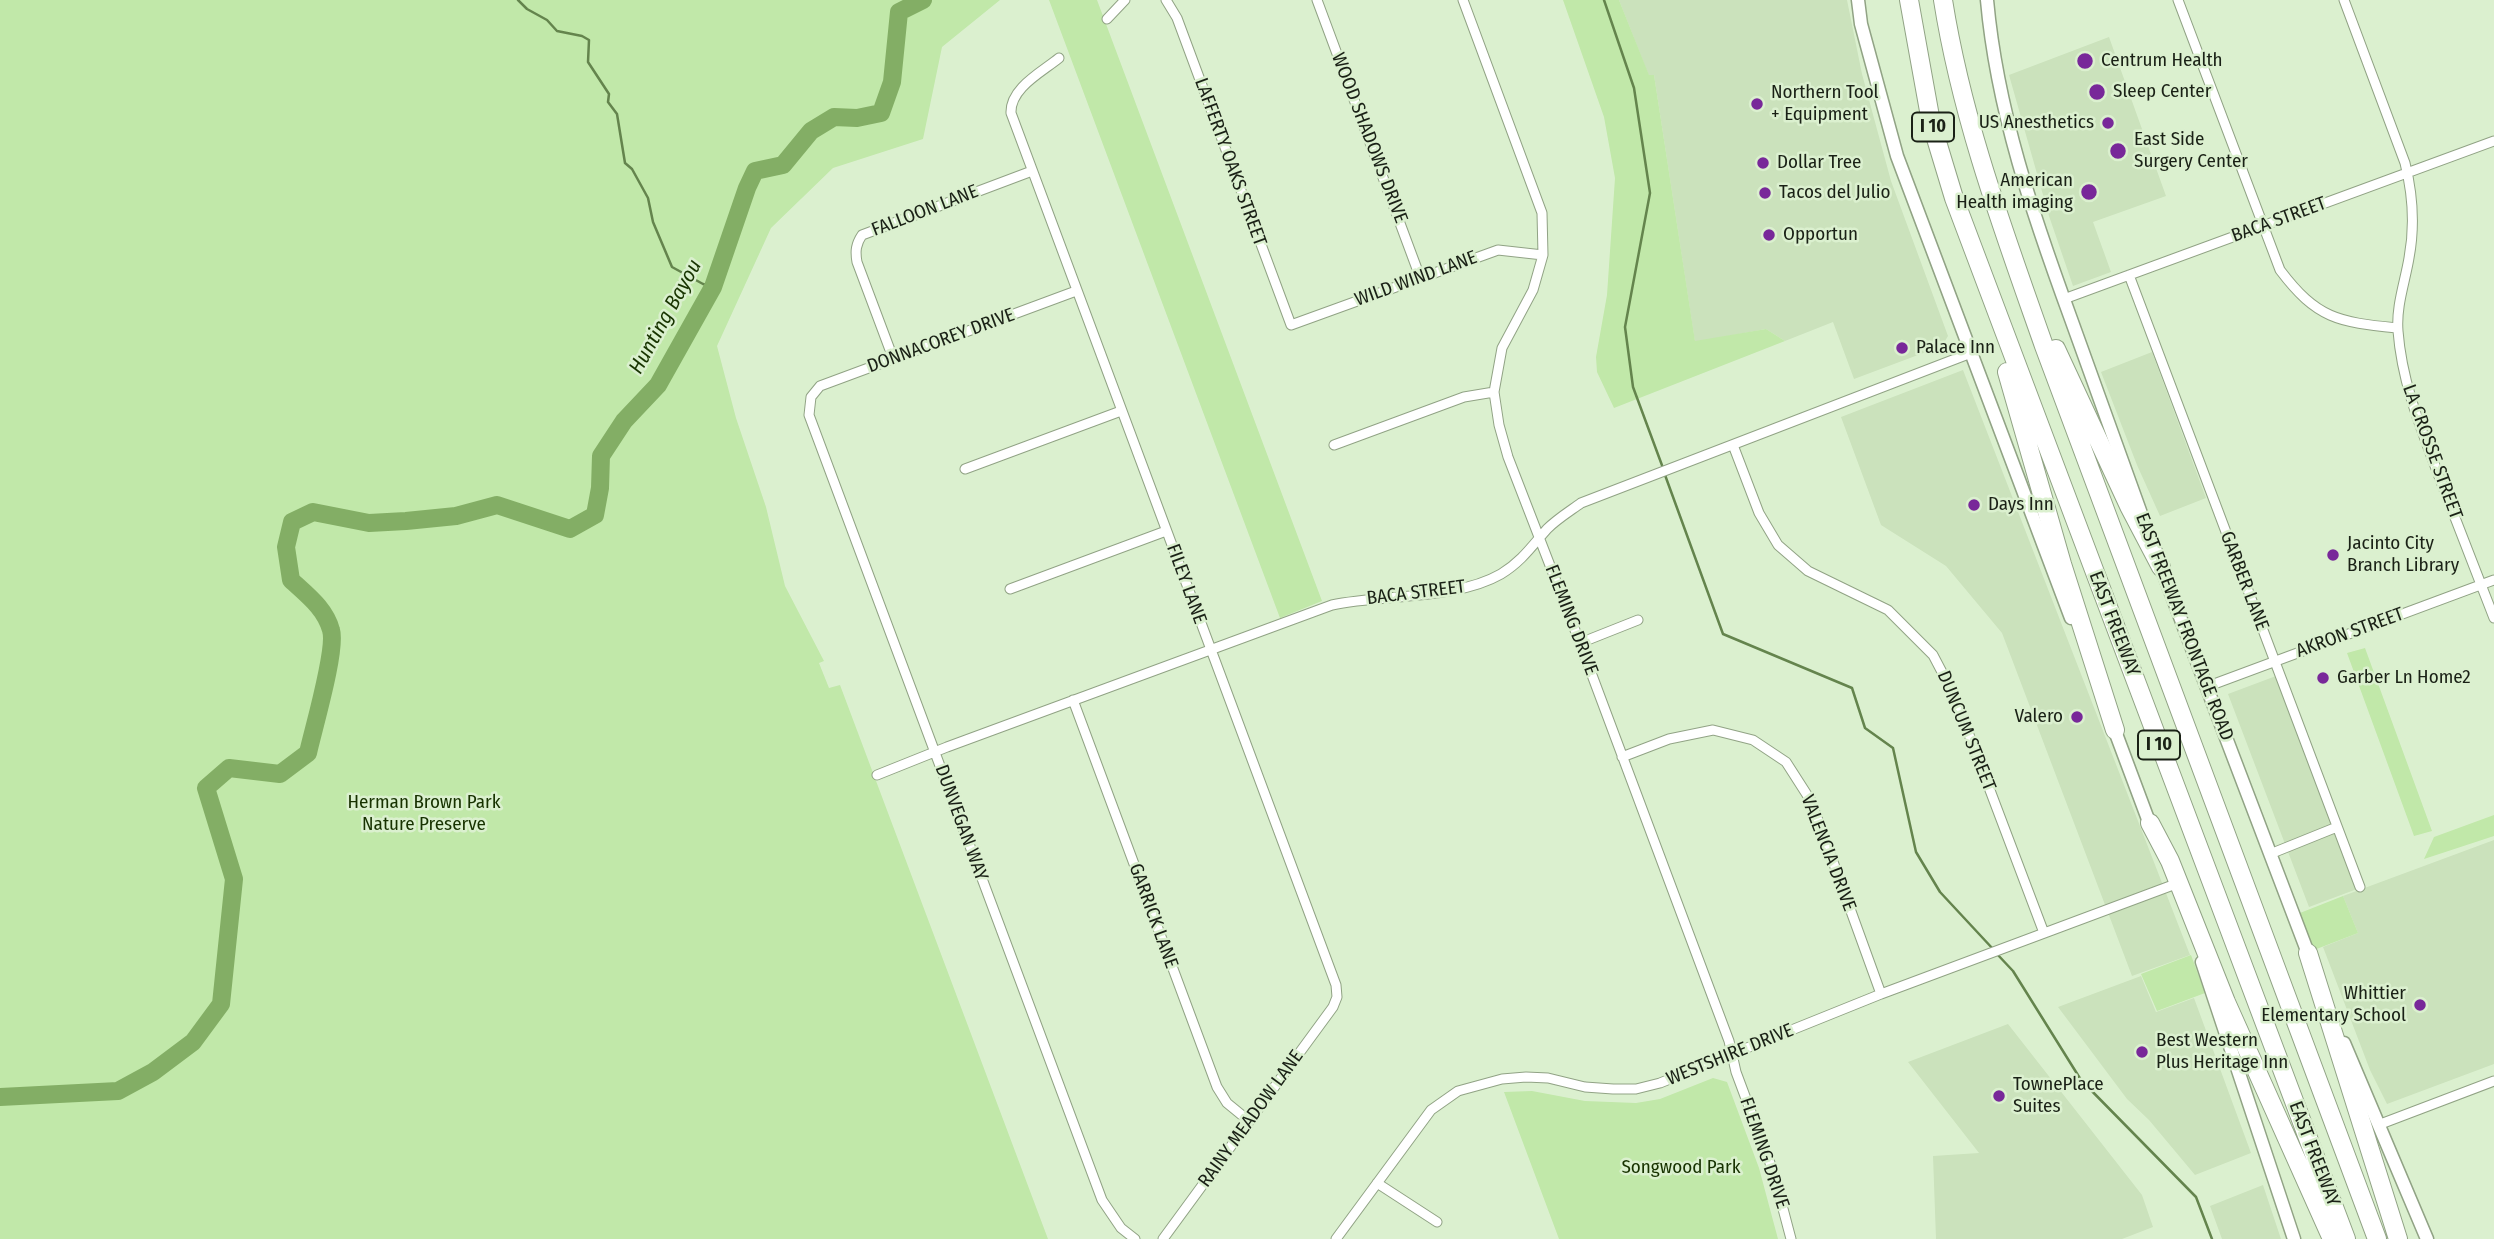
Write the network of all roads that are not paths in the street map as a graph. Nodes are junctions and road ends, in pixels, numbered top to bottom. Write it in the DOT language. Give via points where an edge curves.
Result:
graph roads {
  1 [pos="1125,0"];
  2 [pos="1166,0"];
  3 [pos="1317,0"];
  4 [pos="1464,0"];
  5 [pos="1858,0"];
  6 [pos="1909,0"];
  7 [pos="1943,0"];
  8 [pos="1987,0"];
  9 [pos="2178,0"];
  10 [pos="2344,0"];
  11 [pos="1107,19"];
  12 [pos="1059,58"];
  13 [pos="2494,141"];
  14 [pos="1032,171"];
  15 [pos="2407,173"];
  16 [pos="2263,226"];
  17 [pos="2010,249"];
  18 [pos="1973,250"];
  19 [pos="1543,255"];
  20 [pos="2129,275"];
  21 [pos="1420,277"];
  22 [pos="1076,291"];
  23 [pos="2064,299"];
  24 [pos="1291,325"];
  25 [pos="2397,328"];
  26 [pos="1971,353"];
  27 [pos="893,358"];
  28 [pos="1494,392"];
  29 [pos="811,397"];
  30 [pos="1121,411"];
  31 [pos="1334,445"];
  32 [pos="1733,445"];
  33 [pos="965,468"];
  34 [pos="1166,531"];
  35 [pos="1539,539"];
  36 [pos="2161,566"];
  37 [pos="2494,580"];
  38 [pos="2481,586"];
  39 [pos="1010,589"];
  40 [pos="2494,618"];
  41 [pos="1637,620"];
  42 [pos="1580,643"];
  43 [pos="1211,650"];
  44 [pos="2274,661"];
  45 [pos="2206,687"];
  46 [pos="1073,700"];
  47 [pos="2115,730"];
  48 [pos="934,751"];
  49 [pos="1622,757"];
  50 [pos="877,775"];
  51 [pos="2150,823"];
  52 [pos="2337,827"];
  53 [pos="2270,854"];
  54 [pos="2173,886"];
  55 [pos="2360,887"];
  56 [pos="2044,933"];
  57 [pos="2308,953"];
  58 [pos="1881,994"];
  59 [pos="1337,997"];
  60 [pos="1732,1055"];
  61 [pos="2494,1081"];
  62 [pos="1249,1122"];
  63 [pos="2378,1125"];
  64 [pos="1377,1183"];
  65 [pos="1437,1222"];
  66 [pos="1135,1239"];
  67 [pos="1163,1239"];
  68 [pos="1336,1239"];
  69 [pos="1791,1239"];
  70 [pos="2294,1239"];
  71 [pos="2332,1239"];
  72 [pos="2346,1239"];
  73 [pos="2377,1239"];
  74 [pos="2398,1239"];
  75 [pos="2427,1239"];
  1 -- 11 [label="street"];
  2 -- 24 [label="street, LAFFERTY OAKS STREET" via="1177,18"];
  3 -- 21 [label="street, WOOD SHADOWS DRIVE"];
  4 -- 19 [label="street, FLEMING DRIVE" via="1542,213"];
  5 -- 26 [label="main road" via="1897,156"];
  6 -- 18 [label="highway, EAST FREEWAY / I 10" via="1931,122"];
  7 -- 17 [label="highway, EAST FREEWAY / I 10" via="1970,126"];
  8 -- 23 [label="main road, EAST FREEWAY FRONTAGE ROAD" via="2016,156"];
  9 -- 16 [label="street"];
  10 -- 15 [label="street, LA CROSSE STREET"];
  12 -- 14 [label="street, FILEY LANE" via="1016,93 1011,105"];
  13 -- 15 [label="street, BACA STREET"];
  14 -- 22 [label="street, FILEY LANE"];
  14 -- 27 [label="street, FALLOON LANE" via="862,235 857,262"];
  15 -- 16 [label="street, BACA STREET"];
  15 -- 25 [label="street, LA CROSSE STREET" via="2413,231"];
  16 -- 20 [label="street, BACA STREET"];
  16 -- 25 [label="street" via="2280,270 2322,313 2361,325"];
  17 -- 36 [label="highway"];
  17 -- 73 [label="highway, EAST FREEWAY / I 10"];
  18 -- 47 [label="highway" via="2062,564"];
  18 -- 72 [label="highway, EAST FREEWAY / I 10"];
  19 -- 21 [label="street, WILD WIND LANE" via="1498,250"];
  19 -- 28 [label="street, FLEMING DRIVE" via="1533,290 1502,348"];
  20 -- 23 [label="street, BACA STREET"];
  20 -- 44 [label="street, GARBER LANE"];
  21 -- 24 [label="street, WILD WIND LANE"];
  22 -- 27 [label="street, DONNACOREY DRIVE"];
  22 -- 30 [label="street, FILEY LANE"];
  23 -- 36 [label="main road, EAST FREEWAY FRONTAGE ROAD"];
  25 -- 38 [label="street, LA CROSSE STREET" via="2411,403"];
  26 -- 32 [label="street, BACA STREET"];
  26 -- 47 [label="main road"];
  27 -- 29 [label="street, DONNACOREY DRIVE" via="820,386"];
  28 -- 31 [label="street" via="1464,397"];
  28 -- 35 [label="street, FLEMING DRIVE" via="1508,457"];
  29 -- 48 [label="street, DUNVEGAN WAY" via="809,415"];
  30 -- 33 [label="street"];
  30 -- 34 [label="street, FILEY LANE"];
  32 -- 35 [label="street, BACA STREET" via="1581,503"];
  32 -- 56 [label="street, DUNCUM STREET" via="1759,513 1778,545 1808,571 1888,610 1933,655 1955,695"];
  34 -- 39 [label="street"];
  34 -- 43 [label="street, FILEY LANE"];
  35 -- 42 [label="street, FLEMING DRIVE"];
  35 -- 43 [label="street, BACA STREET" via="1508,569 1467,588 1332,605"];
  36 -- 45 [label="main road, EAST FREEWAY FRONTAGE ROAD"];
  37 -- 38 [label="street, AKRON STREET"];
  38 -- 40 [label="street, LA CROSSE STREET"];
  38 -- 44 [label="street, AKRON STREET"];
  41 -- 42 [label="street"];
  42 -- 49 [label="street, FLEMING DRIVE"];
  43 -- 46 [label="street, BACA STREET"];
  43 -- 59 [label="street, FILEY LANE"];
  44 -- 45 [label="street, AKRON STREET"];
  44 -- 52 [label="street, GARBER LANE"];
  45 -- 53 [label="main road, EAST FREEWAY FRONTAGE ROAD"];
  46 -- 48 [label="street, BACA STREET"];
  46 -- 62 [label="street, GARRICK LANE" via="1217,1087"];
  47 -- 51 [label="main road"];
  48 -- 50 [label="street, BACA STREET"];
  48 -- 66 [label="street, DUNVEGAN WAY" via="1102,1200 1121,1228"];
  49 -- 58 [label="street, VALENCIA DRIVE" via="1669,739 1713,730 1753,740 1786,762 1811,801"];
  49 -- 60 [label="street, FLEMING DRIVE"];
  51 -- 54 [label="main road"];
  51 -- 71 [label="highway"];
  52 -- 53 [label="street"];
  52 -- 55 [label="street, GARBER LANE"];
  53 -- 57 [label="main road, EAST FREEWAY FRONTAGE ROAD"];
  54 -- 56 [label="street, WESTSHIRE DRIVE"];
  54 -- 70 [label="main road"];
  56 -- 58 [label="street, WESTSHIRE DRIVE"];
  57 -- 63 [label="main road, EAST FREEWAY FRONTAGE ROAD"];
  57 -- 74 [label="highway"];
  58 -- 60 [label="street, WESTSHIRE DRIVE"];
  59 -- 62 [label="street, RAINY MEADOW LANE"];
  60 -- 64 [label="street, WESTSHIRE DRIVE" via="1636,1089 1585,1087 1526,1077 1458,1091 1431,1110"];
  60 -- 69 [label="street, FLEMING DRIVE" via="1773,1171"];
  61 -- 63 [label="street"];
  62 -- 67 [label="street, RAINY MEADOW LANE"];
  63 -- 75 [label="main road, EAST FREEWAY FRONTAGE ROAD"];
  64 -- 65 [label="street"];
  64 -- 68 [label="street, WESTSHIRE DRIVE"];
}
